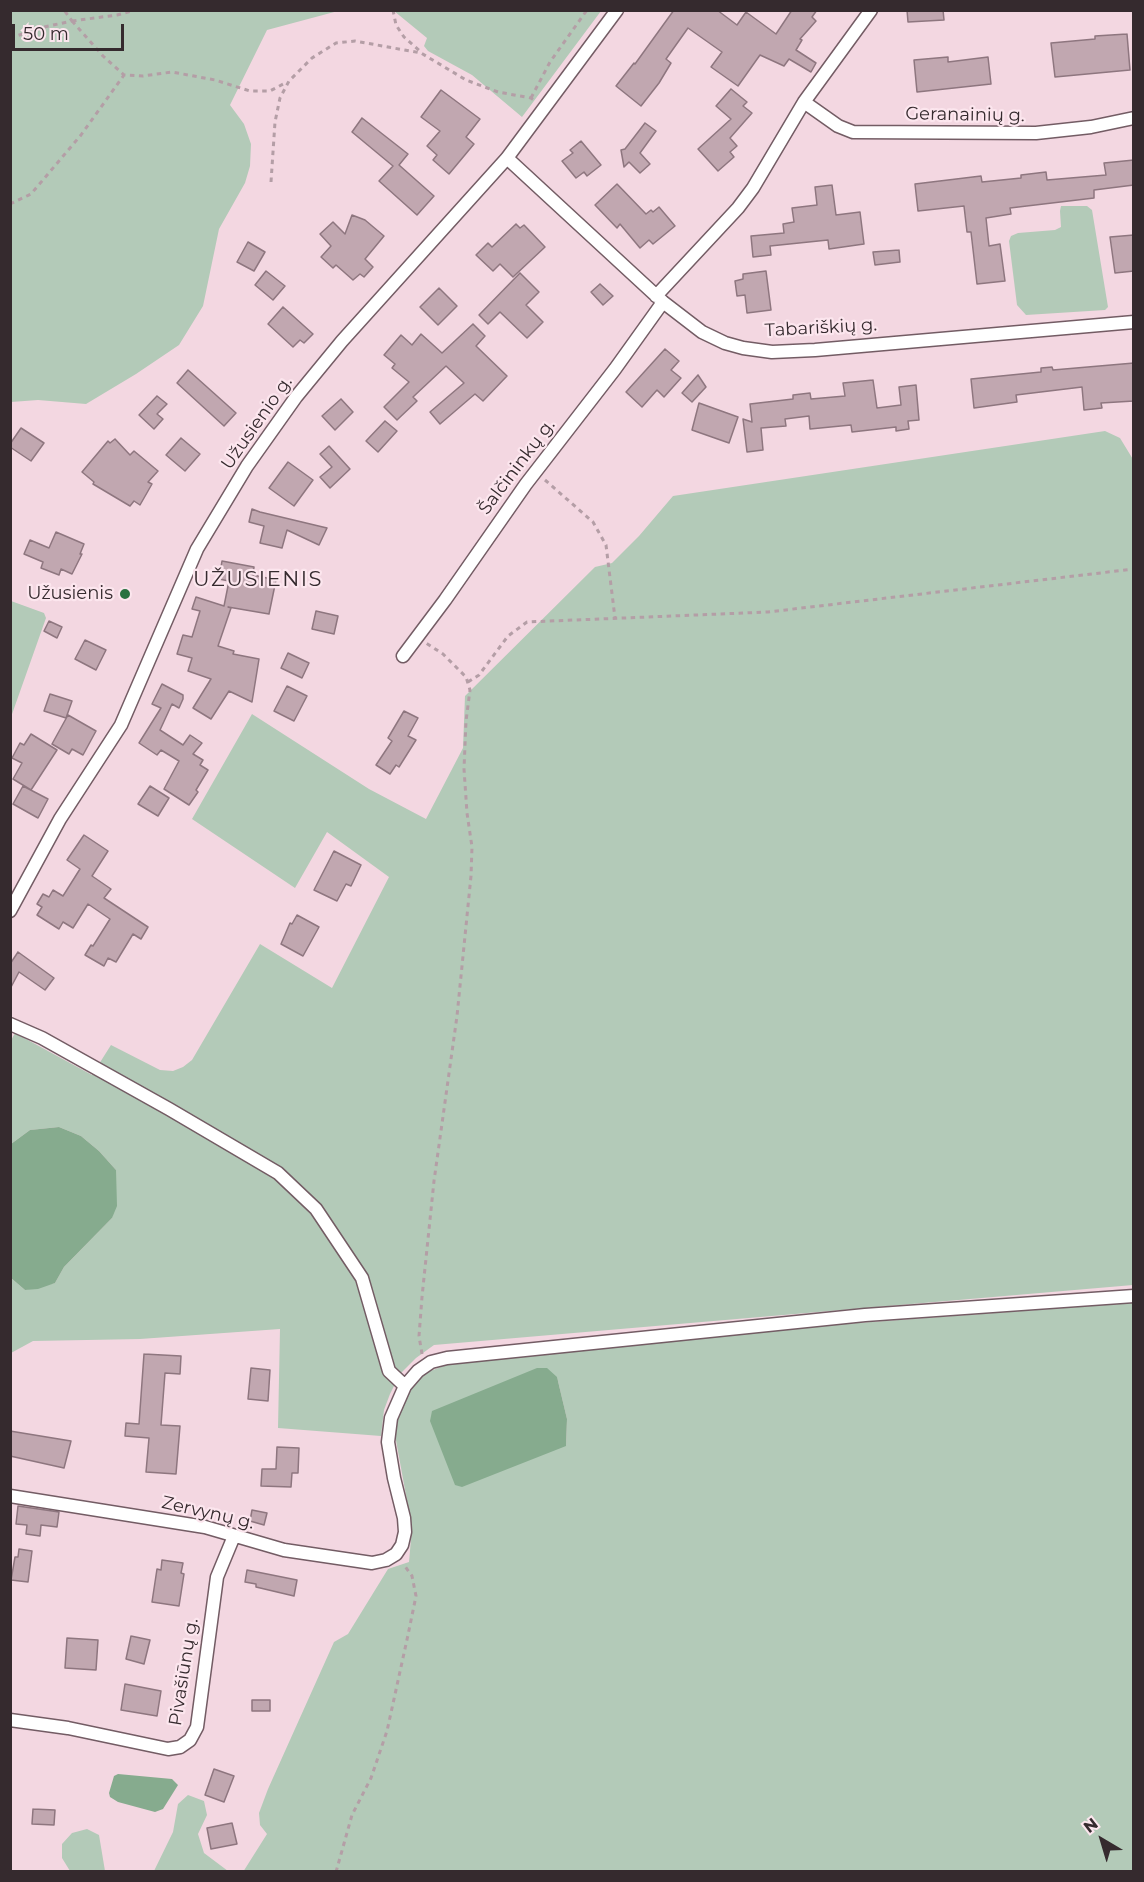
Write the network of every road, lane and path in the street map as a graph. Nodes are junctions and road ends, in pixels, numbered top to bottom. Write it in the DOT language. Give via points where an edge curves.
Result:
graph roads {
  1 [pos="64,10"];
  2 [pos="136,10"];
  3 [pos="393,10"];
  4 [pos="587,10"];
  5 [pos="617,10"];
  6 [pos="871,10"];
  7 [pos="72,21"];
  8 [pos="10,38"];
  9 [pos="422,53"];
  10 [pos="124,75"];
  11 [pos="289,81"];
  12 [pos="531,98"];
  13 [pos="804,102"];
  14 [pos="545,108"];
  15 [pos="1134,118"];
  16 [pos="507,158"];
  17 [pos="271,182"];
  18 [pos="10,204"];
  19 [pos="660,299"];
  20 [pos="1134,322"];
  21 [pos="535,472"];
  22 [pos="1134,569"];
  23 [pos="615,618"];
  24 [pos="417,637"];
  25 [pos="403,657"];
  26 [pos="468,682"];
  27 [pos="10,911"];
  28 [pos="10,1024"];
  29 [pos="1134,1296"];
  30 [pos="427,1365"];
  31 [pos="405,1386"];
  32 [pos="10,1496"];
  33 [pos="234,1536"];
  34 [pos="396,1554"];
  35 [pos="10,1720"];
  36 [pos="336,1872"];
  1 -- 7 [label="path"];
  2 -- 7 [label="path"];
  3 -- 9 [label="path" via="404,38"];
  4 -- 12 [label="path" via="550,62"];
  5 -- 14 [label="street, Užusienio g."];
  6 -- 13 [label="street, Šalčininkų g."];
  7 -- 8 [label="path"];
  7 -- 10 [label="path"];
  9 -- 11 [label="path" via="355,41 336,43 312,58"];
  9 -- 12 [label="path" via="466,80 498,93"];
  10 -- 11 [label="path" via="172,72 250,91 270,91"];
  10 -- 18 [label="path" via="81,135 31,194"];
  11 -- 17 [label="path" via="280,98 275,122"];
  12 -- 14 [label="path"];
  13 -- 15 [label="street, Geranainių g." via="837,126 853,132 1036,133"];
  13 -- 19 [label="street, Šalčininkų g." via="753,188"];
  14 -- 16 [label="street, Užusienio g."];
  16 -- 19 [label="street, Tabariškių g."];
  16 -- 27 [label="street, Užusienio g." via="342,341 247,466 197,549 121,725 60,819"];
  19 -- 20 [label="street, Tabariškių g." via="702,332 725,343 772,352"];
  19 -- 21 [label="street, Šalčininkų g." via="615,369"];
  21 -- 23 [label="path" via="593,522 606,544"];
  21 -- 24 [label="street, Šalčininkų g."];
  22 -- 23 [label="path" via="768,612"];
  23 -- 26 [label="path" via="527,622 508,636 479,675"];
  24 -- 25 [label="street, Šalčininkų g."];
  24 -- 26 [label="path" via="444,654"];
  26 -- 30 [label="path" via="471,690 464,769 471,876 422,1297 419,1336"];
  28 -- 31 [label="street" via="42,1038 278,1173 316,1209 362,1278 389,1371"];
  29 -- 30 [label="street" via="854,1316 447,1358"];
  30 -- 31 [label="street"];
  31 -- 34 [label="street" via="392,1418 388,1442 404,1518 405,1532"];
  32 -- 33 [label="street, Zervynų g." via="205,1527"];
  33 -- 34 [label="street, Zervynų g." via="343,1560 372,1563"];
  33 -- 35 [label="street, Pivašiūnų g." via="217,1577 197,1727 190,1740 168,1749"];
  34 -- 36 [label="path" via="412,1576 416,1596 387,1731 371,1778 352,1815"];
}
